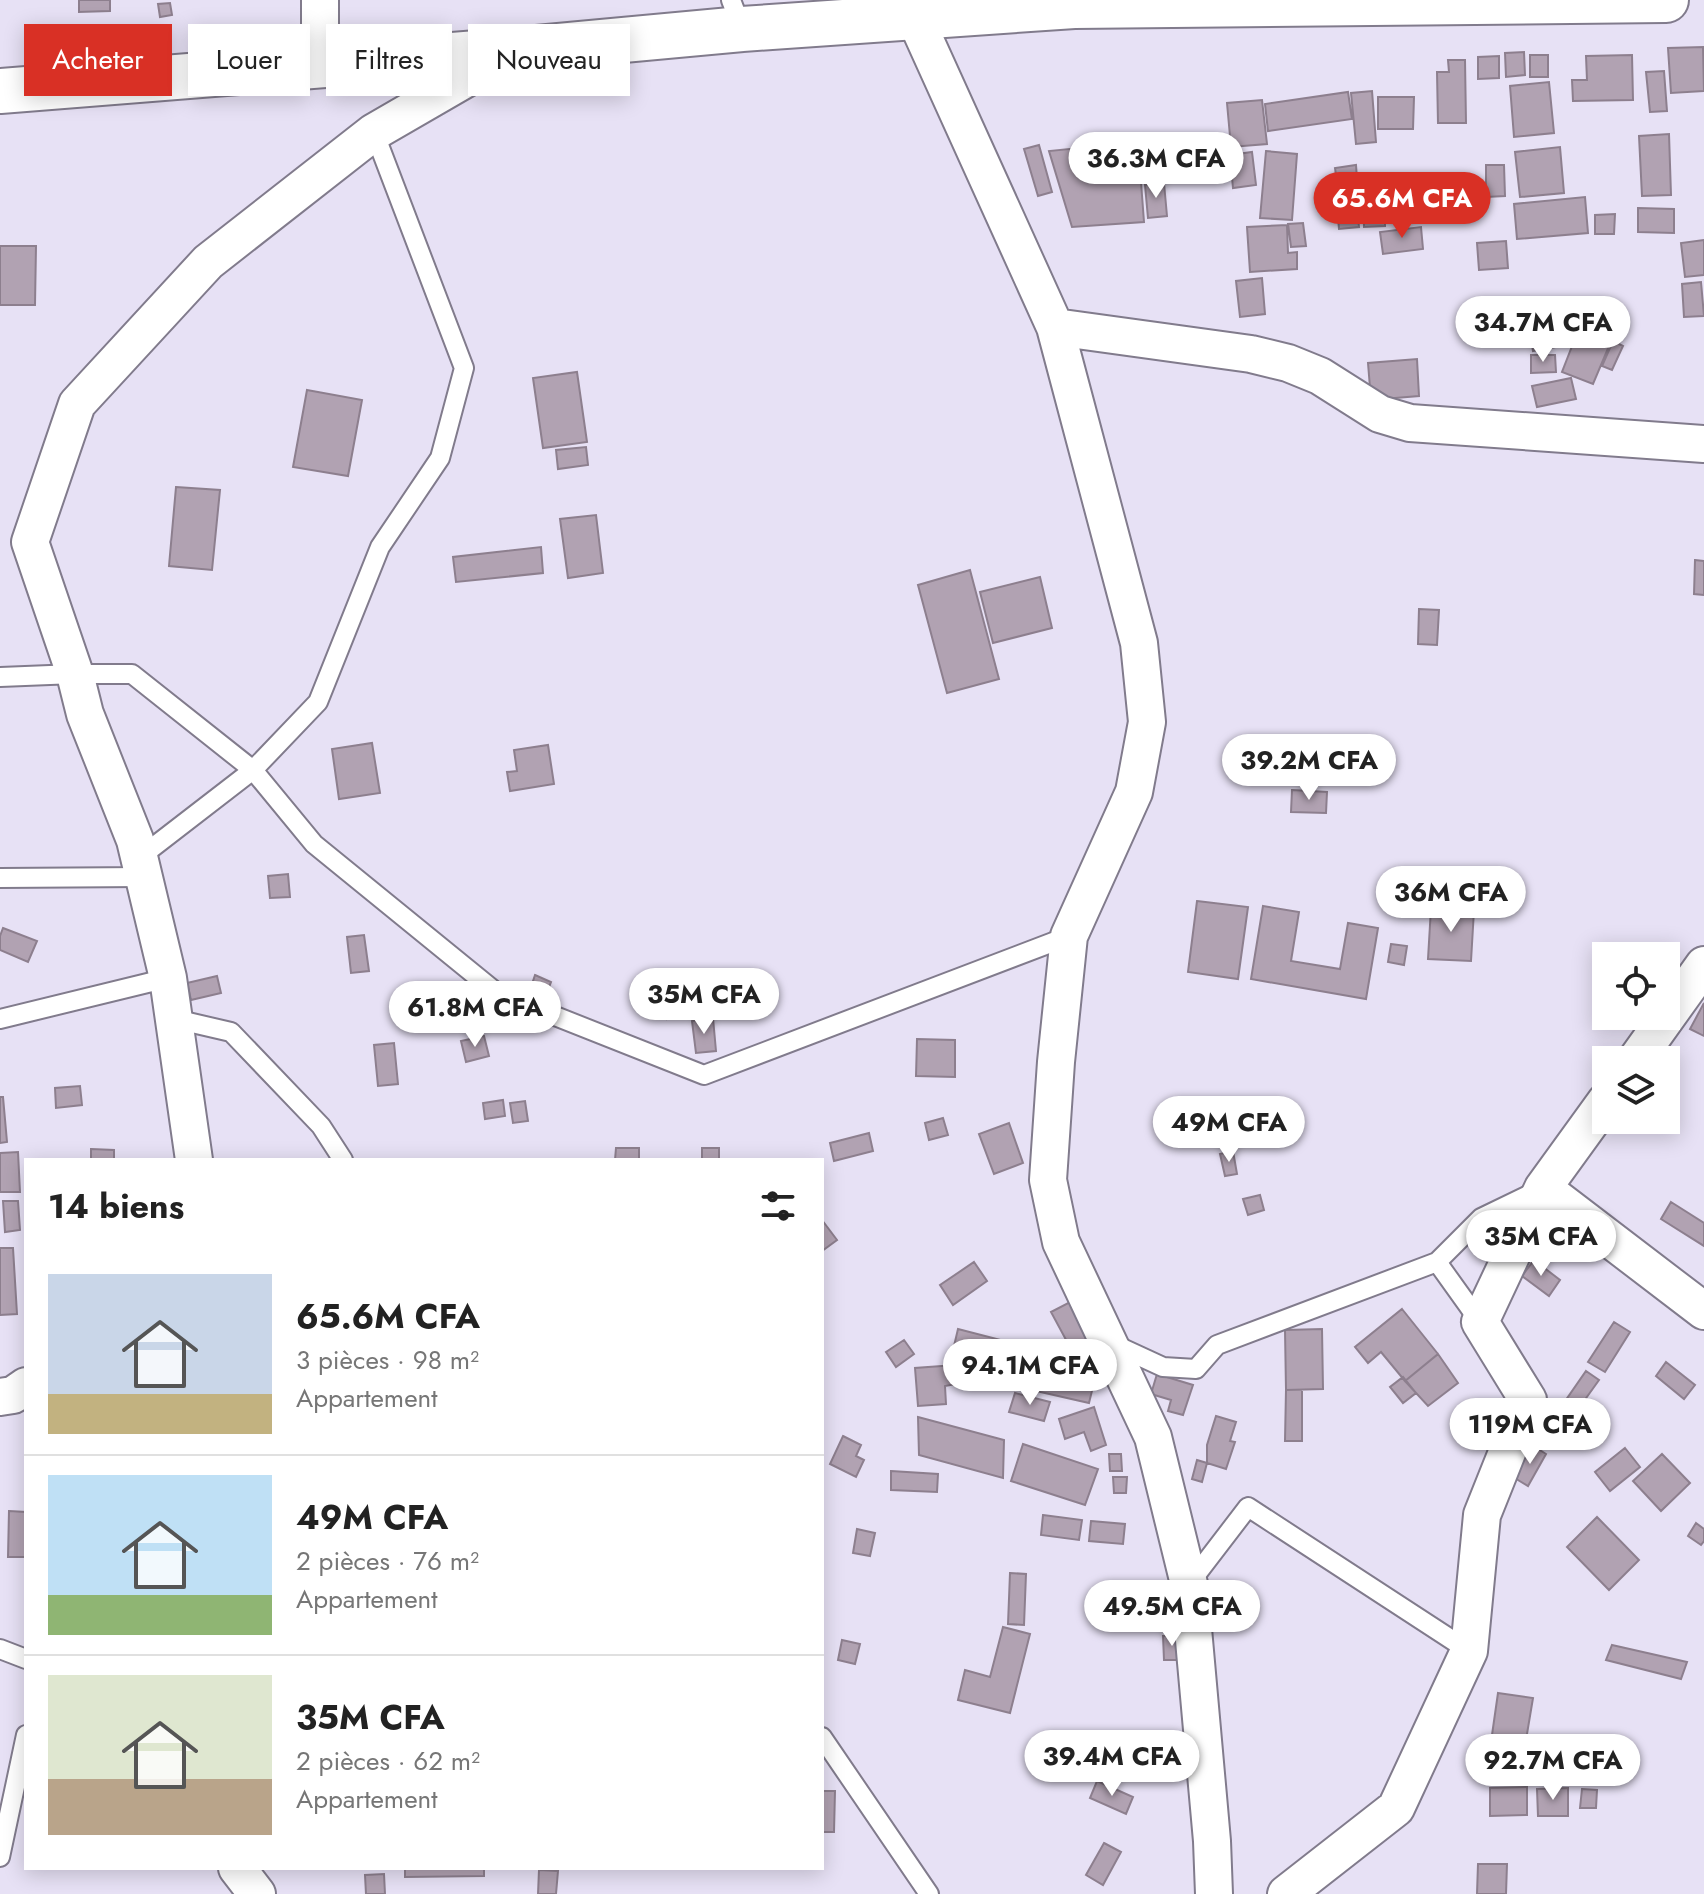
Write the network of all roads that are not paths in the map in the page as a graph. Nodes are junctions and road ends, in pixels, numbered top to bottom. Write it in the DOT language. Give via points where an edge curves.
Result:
graph roads {
  1 [pos="320,0"];
  2 [pos="1666,0"];
  3 [pos="1612,1"];
  4 [pos="1074,3"];
  5 [pos="737,14"];
  6 [pos="915,18"];
  7 [pos="630,31"];
  8 [pos="468,54"];
  9 [pos="320,65"];
  10 [pos="468,77"];
  11 [pos="0,91"];
  12 [pos="374,132"];
  13 [pos="1055,327"];
  14 [pos="1704,444"];
  15 [pos="75,674"];
  16 [pos="0,677"];
  17 [pos="253,770"];
  18 [pos="142,868"];
  19 [pos="0,878"];
  20 [pos="1069,936"];
  21 [pos="1704,965"];
  22 [pos="168,978"];
  23 [pos="0,1019"];
  24 [pos="175,1019"];
  25 [pos="1646,1046"];
  26 [pos="1592,1120"];
  27 [pos="194,1158"];
  28 [pos="342,1158"];
  29 [pos="1543,1188"];
  30 [pos="1437,1262"];
  31 [pos="1704,1311"];
  32 [pos="1480,1322"];
  33 [pos="1109,1342"];
  34 [pos="24,1387"];
  35 [pos="0,1397"];
  36 [pos="1189,1584"];
  37 [pos="0,1649"];
  38 [pos="1469,1651"];
  39 [pos="24,1658"];
  40 [pos="824,1740"];
  41 [pos="24,1744"];
  42 [pos="0,1857"];
  43 [pos="239,1870"];
  44 [pos="257,1894"];
  45 [pos="929,1894"];
  46 [pos="1214,1894"];
  47 [pos="1286,1894"];
  1 -- 9 [label="street"];
  2 -- 3 [label="main road"];
  3 -- 4 [label="main road"];
  4 -- 6 [label="main road"];
  5 -- 6 [label="main road"];
  5 -- 7 [label="main road"];
  6 -- 13 [label="street"];
  8 -- 9 [label="main road"];
  9 -- 11 [label="main road"];
  10 -- 12 [label="street"];
  12 -- 15 [label="street" via="208,262 77,404 30,542"];
  12 -- 17 [label="lane" via="464,368 440,458 380,547 318,702"];
  13 -- 14 [label="street" via="1288,363 1320,376 1380,414 1410,423"];
  13 -- 20 [label="street" via="1139,643 1147,722 1134,792"];
  15 -- 16 [label="lane"];
  15 -- 17 [label="lane" via="132,674"];
  15 -- 18 [label="street"];
  17 -- 18 [label="lane"];
  17 -- 20 [label="lane" via="314,844 497,993 704,1075"];
  18 -- 19 [label="lane"];
  18 -- 22 [label="street"];
  20 -- 33 [label="street" via="1048,1180 1061,1242"];
  21 -- 25 [label="street"];
  22 -- 23 [label="lane"];
  22 -- 24 [label="street"];
  24 -- 27 [label="street"];
  24 -- 28 [label="lane" via="231,1032 321,1126"];
  26 -- 29 [label="street"];
  29 -- 30 [label="lane" via="1481,1218"];
  29 -- 31 [label="street"];
  29 -- 32 [label="street"];
  30 -- 32 [label="lane"];
  30 -- 33 [label="lane" via="1217,1345 1196,1369 1163,1367"];
  32 -- 38 [label="street" via="1528,1400 1482,1515"];
  33 -- 36 [label="street" via="1153,1437"];
  34 -- 35 [label="street"];
  36 -- 38 [label="lane" via="1248,1507"];
  36 -- 46 [label="street"];
  37 -- 39 [label="lane"];
  38 -- 47 [label="street" via="1396,1808"];
  40 -- 45 [label="lane"];
  41 -- 42 [label="lane"];
  43 -- 44 [label="street"];
}
